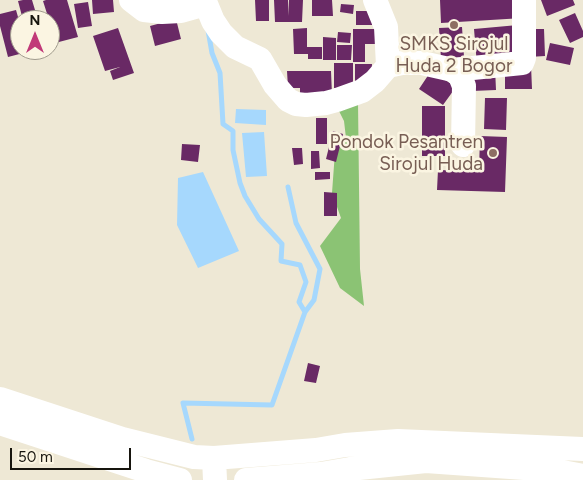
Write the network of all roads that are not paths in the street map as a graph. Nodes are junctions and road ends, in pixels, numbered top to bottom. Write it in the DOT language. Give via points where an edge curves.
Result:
graph roads {
  1 [pos="131,0"];
  2 [pos="375,0"];
  3 [pos="524,0"];
  4 [pos="210,3"];
  5 [pos="388,66"];
  6 [pos="453,70"];
  7 [pos="463,145"];
  8 [pos="0,398"];
  9 [pos="0,423"];
  10 [pos="345,445"];
  11 [pos="583,448"];
  12 [pos="316,450"];
  13 [pos="215,469"];
  14 [pos="348,474"];
  15 [pos="583,476"];
  16 [pos="321,477"];
  17 [pos="180,480"];
  18 [pos="246,480"];
  1 -- 4 [label="street" via="147,11 180,11"];
  2 -- 5 [label="street" via="386,27"];
  3 -- 6 [label="street" via="522,63"];
  4 -- 5 [label="street" via="213,20 221,33 235,47 260,59 275,85 296,104 337,100 362,91"];
  5 -- 6 [label="street" via="422,63"];
  6 -- 7 [label="street" via="464,86"];
  8 -- 13 [label="street" via="122,438 194,457"];
  9 -- 17 [label="street"];
  10 -- 11 [label="street" via="398,441"];
  10 -- 12 [label="street"];
  10 -- 14 [label="street"];
  12 -- 13 [label="street"];
  12 -- 16 [label="street"];
  14 -- 15 [label="street" via="426,461 552,470"];
  14 -- 16 [label="street"];
  16 -- 18 [label="street"];
}
